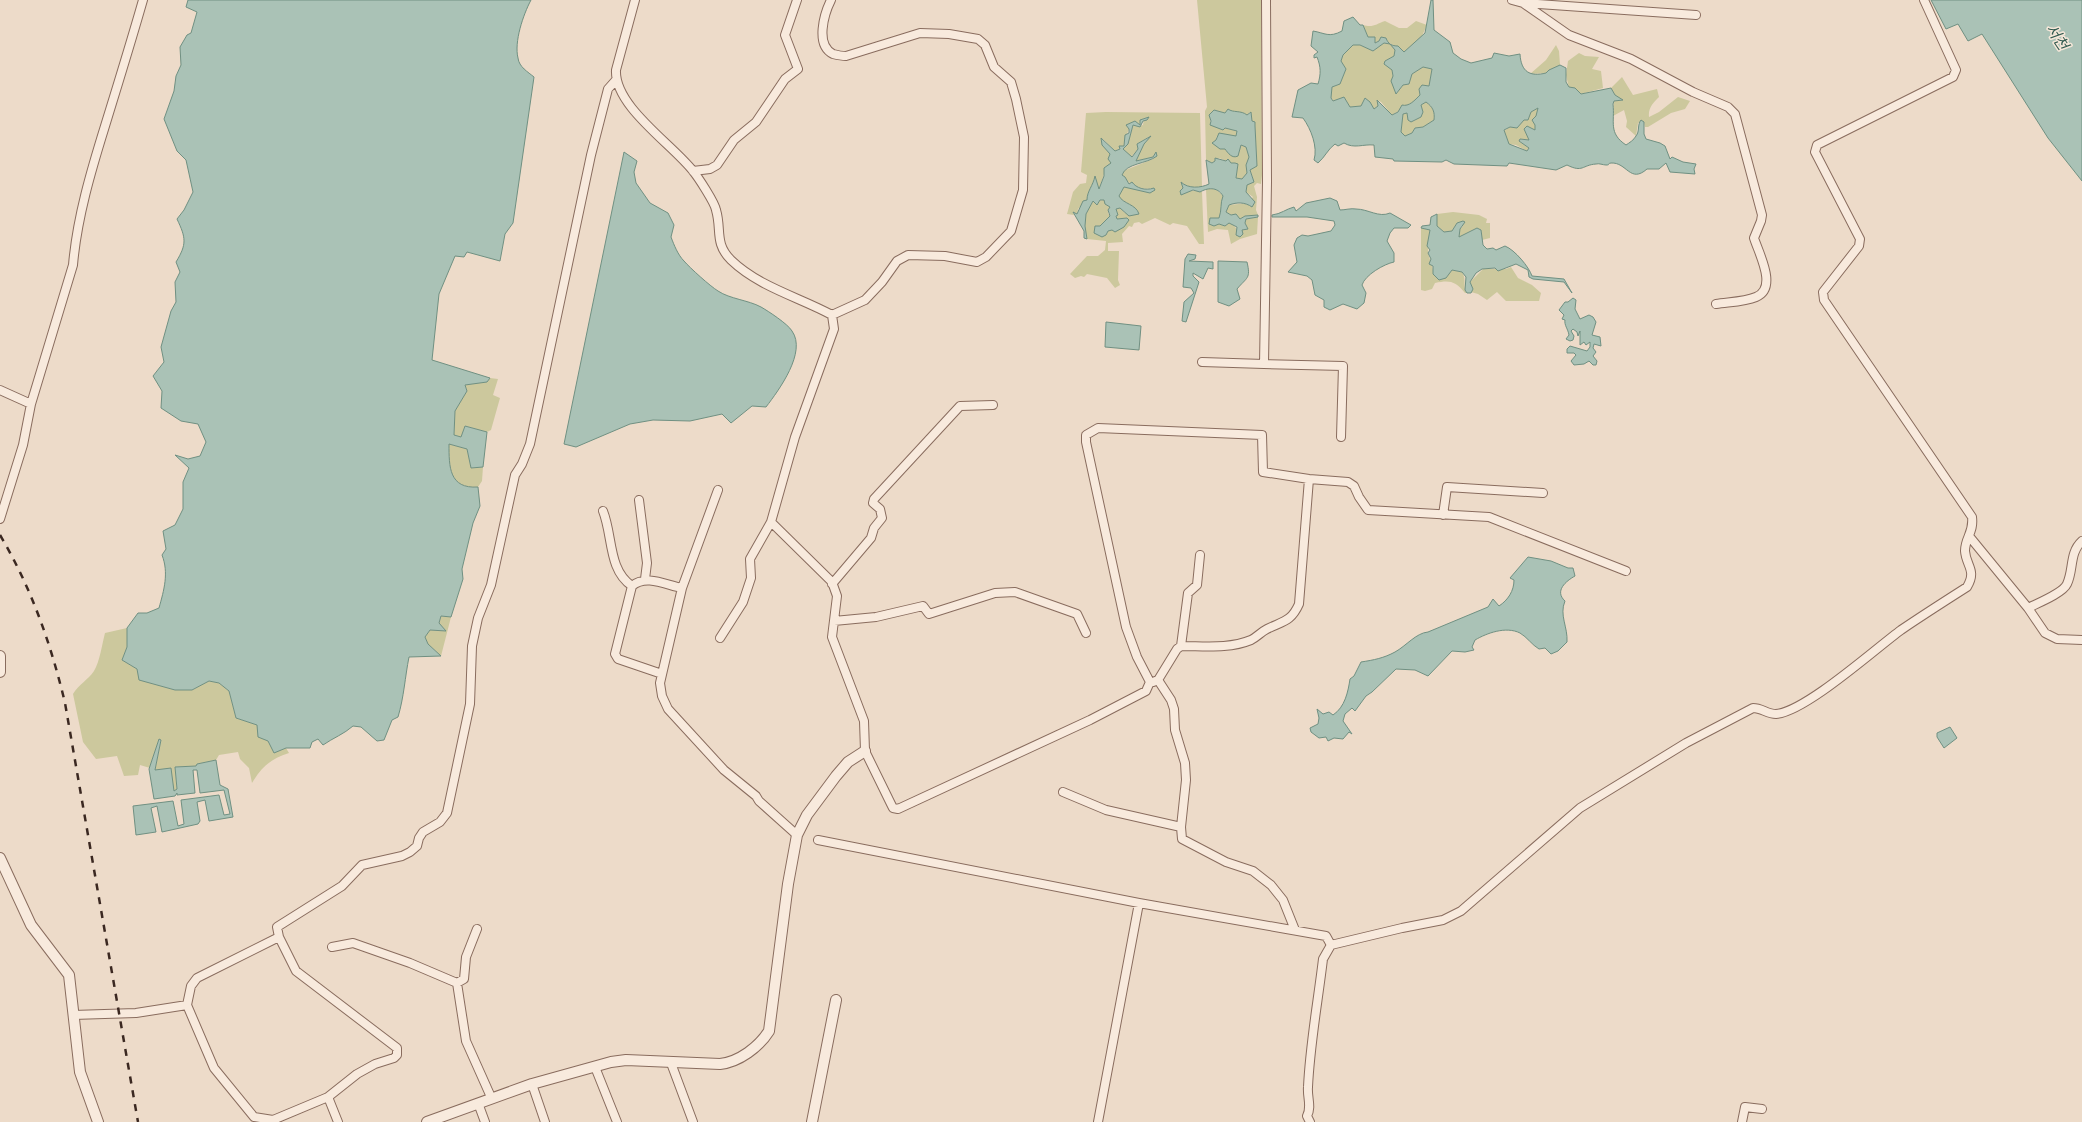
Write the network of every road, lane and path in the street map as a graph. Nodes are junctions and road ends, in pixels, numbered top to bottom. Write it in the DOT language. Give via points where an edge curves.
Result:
graph roads {
  1 [pos="143,0"];
  2 [pos="635,0"];
  3 [pos="797,0"];
  4 [pos="831,0"];
  5 [pos="1266,0"];
  6 [pos="1512,0"];
  7 [pos="1924,0"];
  8 [pos="1522,3"];
  9 [pos="1696,15"];
  10 [pos="616,80"];
  11 [pos="693,171"];
  12 [pos="1716,304"];
  13 [pos="832,315"];
  14 [pos="1202,362"];
  15 [pos="1264,364"];
  16 [pos="0,390"];
  17 [pos="31,404"];
  18 [pos="993,405"];
  19 [pos="1341,437"];
  20 [pos="1309,479"];
  21 [pos="718,490"];
  22 [pos="1543,493"];
  23 [pos="638,500"];
  24 [pos="603,511"];
  25 [pos="1443,515"];
  26 [pos="0,519"];
  27 [pos="771,522"];
  28 [pos="1969,536"];
  29 [pos="2082,541"];
  30 [pos="1200,555"];
  31 [pos="1626,570"];
  32 [pos="645,579"];
  33 [pos="832,584"];
  34 [pos="632,586"];
  35 [pos="682,588"];
  36 [pos="2028,608"];
  37 [pos="834,621"];
  38 [pos="1086,633"];
  39 [pos="720,638"];
  40 [pos="2082,640"];
  41 [pos="1181,646"];
  42 [pos="0,656"];
  43 [pos="0,672"];
  44 [pos="662,674"];
  45 [pos="1154,681"];
  46 [pos="865,751"];
  47 [pos="1063,792"];
  48 [pos="1181,827"];
  49 [pos="797,835"];
  50 [pos="818,840"];
  51 [pos="0,858"];
  52 [pos="1139,903"];
  53 [pos="477,929"];
  54 [pos="1295,930"];
  55 [pos="279,937"];
  56 [pos="1331,945"];
  57 [pos="332,947"];
  58 [pos="458,983"];
  59 [pos="836,1000"];
  60 [pos="187,1005"];
  61 [pos="74,1014"];
  62 [pos="671,1063"];
  63 [pos="595,1066"];
  64 [pos="532,1084"];
  65 [pos="328,1097"];
  66 [pos="491,1097"];
  67 [pos="478,1103"];
  68 [pos="1762,1109"];
  69 [pos="98,1122"];
  70 [pos="338,1122"];
  71 [pos="427,1122"];
  72 [pos="485,1122"];
  73 [pos="545,1122"];
  74 [pos="617,1122"];
  75 [pos="693,1122"];
  76 [pos="812,1122"];
  77 [pos="1098,1122"];
  78 [pos="1310,1122"];
  79 [pos="1742,1122"];
  1 -- 17 [label="street" via="96,157 82,210 73,265"];
  2 -- 10 [label="street" via="616,70"];
  3 -- 11 [label="street" via="785,35 798,69 786,79 756,122 734,140 717,165 710,169"];
  4 -- 13 [label="street" via="822,37 823,44 833,54 846,56 920,33 978,38 985,45 994,67 1011,82 1024,137 1023,190 1012,231 986,258 977,262 945,256 908,255 897,261 865,300"];
  5 -- 15 [label="street"];
  6 -- 8 [label="street"];
  7 -- 28 [label="street" via="1956,70 1953,78 1817,145 1815,152 1860,238 1859,246 1823,292 1824,300 1972,517 1973,527"];
  8 -- 9 [label="street"];
  8 -- 12 [label="street" via="1569,35 1631,59 1693,92 1728,107 1735,114 1762,215 1754,238 1767,286 1764,293 1756,297"];
  10 -- 11 [label="street" via="621,94 664,143"];
  10 -- 55 [label="street" via="608,89 592,155 530,444 515,476 491,585 478,618 472,646 470,704 447,813 440,822 423,832 417,846 410,852 362,865 342,886 277,927"];
  11 -- 13 [label="street" via="716,209 718,238 732,261 768,285"];
  13 -- 27 [label="street" via="834,329 795,436"];
  14 -- 15 [label="street"];
  15 -- 19 [label="street" via="1343,366"];
  16 -- 17 [label="street"];
  17 -- 26 [label="street" via="23,445"];
  18 -- 33 [label="street" via="960,406 874,499 873,503 880,509 882,518 874,528 871,538"];
  20 -- 25 [label="street" via="1348,482 1354,486 1368,510"];
  20 -- 41 [label="street" via="1299,604 1294,614 1285,622 1266,630 1252,640 1227,647"];
  20 -- 45 [label="street" via="1263,472 1262,435 1098,428 1086,435 1126,627 1137,657"];
  21 -- 35 [label="street"];
  22 -- 25 [label="street" via="1446,487"];
  23 -- 32 [label="street" via="647,563"];
  24 -- 34 [label="street" via="617,571 623,580"];
  25 -- 31 [label="street" via="1489,517"];
  27 -- 33 [label="street"];
  27 -- 39 [label="street" via="750,559 751,578 743,602"];
  28 -- 36 [label="street"];
  28 -- 56 [label="street" via="1965,553 1972,570 1972,579 1967,587 1901,631 1805,703 1776,714 1753,708 1680,747 1580,808 1461,911 1443,920"];
  29 -- 36 [label="street" via="2072,556 2067,584 2058,592"];
  30 -- 41 [label="street" via="1197,585 1188,593"];
  32 -- 34 [label="street"];
  32 -- 35 [label="street"];
  33 -- 37 [label="street" via="837,596"];
  34 -- 44 [label="street" via="615,654 618,660"];
  35 -- 44 [label="street"];
  36 -- 40 [label="street" via="2050,637"];
  37 -- 38 [label="street" via="876,617 923,606 929,614 995,593 1015,592 1077,614"];
  37 -- 46 [label="street" via="832,637 864,721"];
  41 -- 45 [label="street"];
  42 -- 43 [label="street"];
  44 -- 49 [label="street" via="662,696 668,709 724,770"];
  45 -- 46 [label="street" via="1146,691 1090,720 898,809 893,808"];
  45 -- 48 [label="street" via="1171,700 1175,730 1185,763 1186,780"];
  46 -- 49 [label="street" via="848,762 836,776 807,815"];
  47 -- 48 [label="street" via="1106,810"];
  48 -- 54 [label="street" via="1182,839 1226,862 1253,871 1271,885 1283,900"];
  49 -- 62 [label="street" via="769,1030 753,1048 730,1063"];
  50 -- 52 [label="street"];
  51 -- 61 [label="street" via="31,925 69,975"];
  52 -- 54 [label="street"];
  52 -- 77 [label="street"];
  53 -- 58 [label="street" via="466,957 464,979"];
  54 -- 56 [label="street" via="1326,936"];
  55 -- 60 [label="street" via="197,978 191,986"];
  55 -- 65 [label="street" via="296,971 397,1048 394,1058 375,1064 357,1074"];
  56 -- 78 [label="street" via="1323,959 1309,1067 1307,1094 1310,1110 1307,1116"];
  57 -- 58 [label="street" via="353,943"];
  58 -- 66 [label="street" via="466,1041"];
  59 -- 76 [label="street"];
  60 -- 61 [label="street" via="136,1013"];
  60 -- 65 [label="street" via="214,1068 254,1117 273,1120"];
  61 -- 69 [label="street" via="80,1072"];
  62 -- 63 [label="street" via="626,1060"];
  62 -- 75 [label="street"];
  63 -- 64 [label="street"];
  63 -- 74 [label="street"];
  64 -- 66 [label="street"];
  64 -- 73 [label="street"];
  65 -- 70 [label="street"];
  66 -- 67 [label="street"];
  67 -- 71 [label="street"];
  67 -- 72 [label="street"];
  68 -- 79 [label="street" via="1745,1107"];
}
